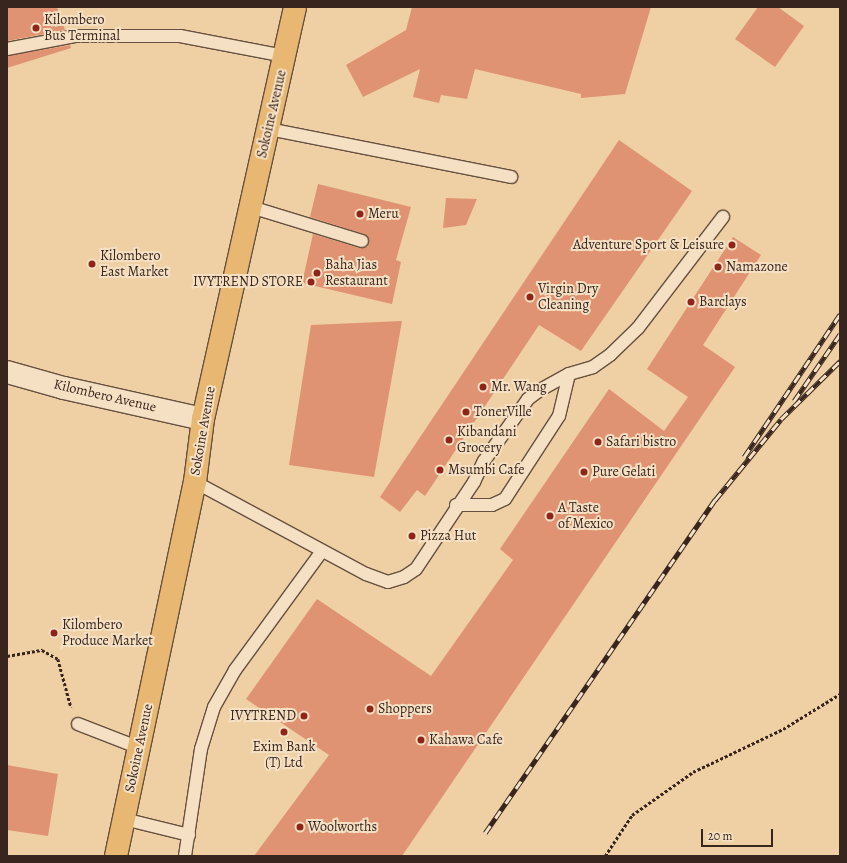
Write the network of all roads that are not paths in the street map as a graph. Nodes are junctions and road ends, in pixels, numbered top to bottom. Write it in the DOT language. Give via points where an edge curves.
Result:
graph roads {
  1 [pos="295,7"];
  2 [pos="7,49"];
  3 [pos="285,56"];
  4 [pos="269,128"];
  5 [pos="511,177"];
  6 [pos="251,207"];
  7 [pos="724,217"];
  8 [pos="362,241"];
  9 [pos="7,372"];
  10 [pos="568,374"];
  11 [pos="203,419"];
  12 [pos="195,482"];
  13 [pos="456,506"];
  14 [pos="322,551"];
  15 [pos="78,724"];
  16 [pos="140,748"];
  17 [pos="124,819"];
  18 [pos="189,835"];
  19 [pos="116,856"];
  20 [pos="185,856"];
  1 -- 3 [label="main road, Sokoine Avenue"];
  2 -- 3 [label="lane" via="75,36 180,36"];
  3 -- 4 [label="main road, Sokoine Avenue"];
  4 -- 5 [label="lane"];
  4 -- 6 [label="main road, Sokoine Avenue"];
  6 -- 8 [label="lane"];
  6 -- 11 [label="main road, Sokoine Avenue"];
  7 -- 10 [label="lane" via="638,328 610,355 593,367"];
  9 -- 11 [label="street, Kilombero Avenue" via="64,388"];
  10 -- 13 [label="lane" via="528,399"];
  10 -- 13 [label="lane" via="559,416 505,498 492,505"];
  11 -- 12 [label="main road, Sokoine Avenue"];
  12 -- 14 [label="lane"];
  12 -- 16 [label="main road, Sokoine Avenue"];
  13 -- 14 [label="lane" via="416,568 404,577 388,582 366,574"];
  14 -- 18 [label="lane" via="235,670 214,707 201,749"];
  15 -- 16 [label="lane"];
  16 -- 17 [label="main road, Sokoine Avenue"];
  17 -- 18 [label="lane"];
  17 -- 19 [label="main road, Sokoine Avenue"];
  18 -- 20 [label="lane"];
}
